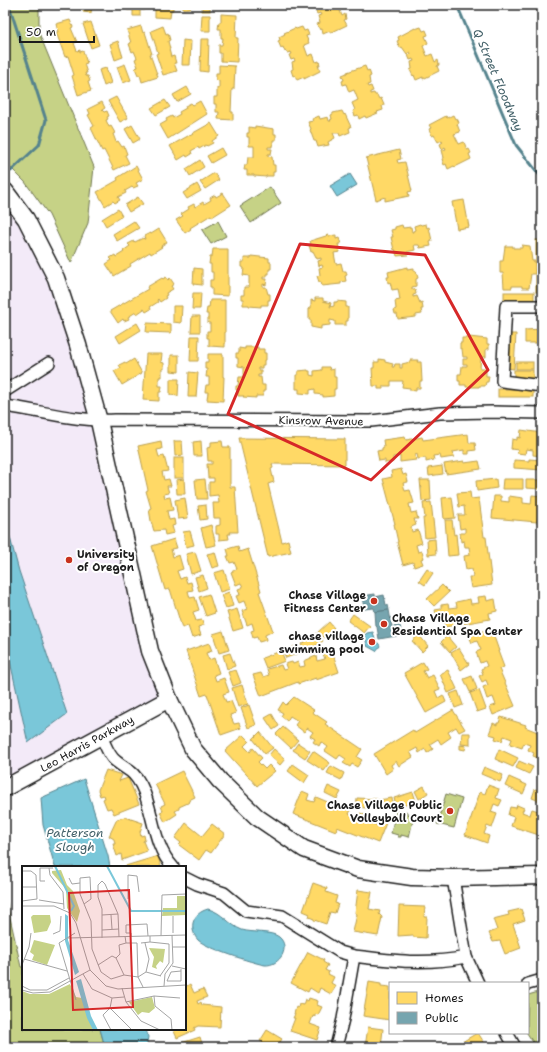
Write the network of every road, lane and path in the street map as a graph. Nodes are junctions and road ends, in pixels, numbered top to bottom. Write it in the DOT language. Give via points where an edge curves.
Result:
graph roads {
  1 [pos="5,190"];
  2 [pos="542,306"];
  3 [pos="49,363"];
  4 [pos="542,386"];
  5 [pos="5,391"];
  6 [pos="5,406"];
  7 [pos="542,413"];
  8 [pos="99,421"];
  9 [pos="169,699"];
  10 [pos="101,736"];
  11 [pos="5,788"];
  12 [pos="172,866"];
  13 [pos="542,876"];
  14 [pos="186,878"];
  15 [pos="453,878"];
  16 [pos="354,956"];
  17 [pos="466,957"];
  18 [pos="542,980"];
  19 [pos="478,982"];
  20 [pos="529,984"];
  21 [pos="508,1034"];
  22 [pos="336,1047"];
  23 [pos="515,1047"];
  1 -- 8 [label="main road" via="26,219 56,278"];
  2 -- 4 [label="street" via="506,306 502,381"];
  3 -- 5 [label="street"];
  6 -- 8 [label="street, Kinsrow Avenue"];
  7 -- 8 [label="street, Kinsrow Avenue" via="440,413 371,421"];
  8 -- 9 [label="main road" via="150,652"];
  9 -- 10 [label="main road, Leo Harris Parkway"];
  9 -- 15 [label="main road" via="194,749 220,781 257,817 304,849 358,869 412,877"];
  10 -- 11 [label="main road, Leo Harris Parkway"];
  10 -- 12 [label="street" via="113,759 131,771 138,780 144,791 161,847"];
  13 -- 15 [label="main road"];
  14 -- 16 [label="street" via="224,893 246,911 282,916 340,952"];
  15 -- 17 [label="street"];
  16 -- 17 [label="street" via="426,962"];
  16 -- 22 [label="street"];
  17 -- 19 [label="street"];
  18 -- 20 [label="street"];
  21 -- 23 [label="street"];
}
